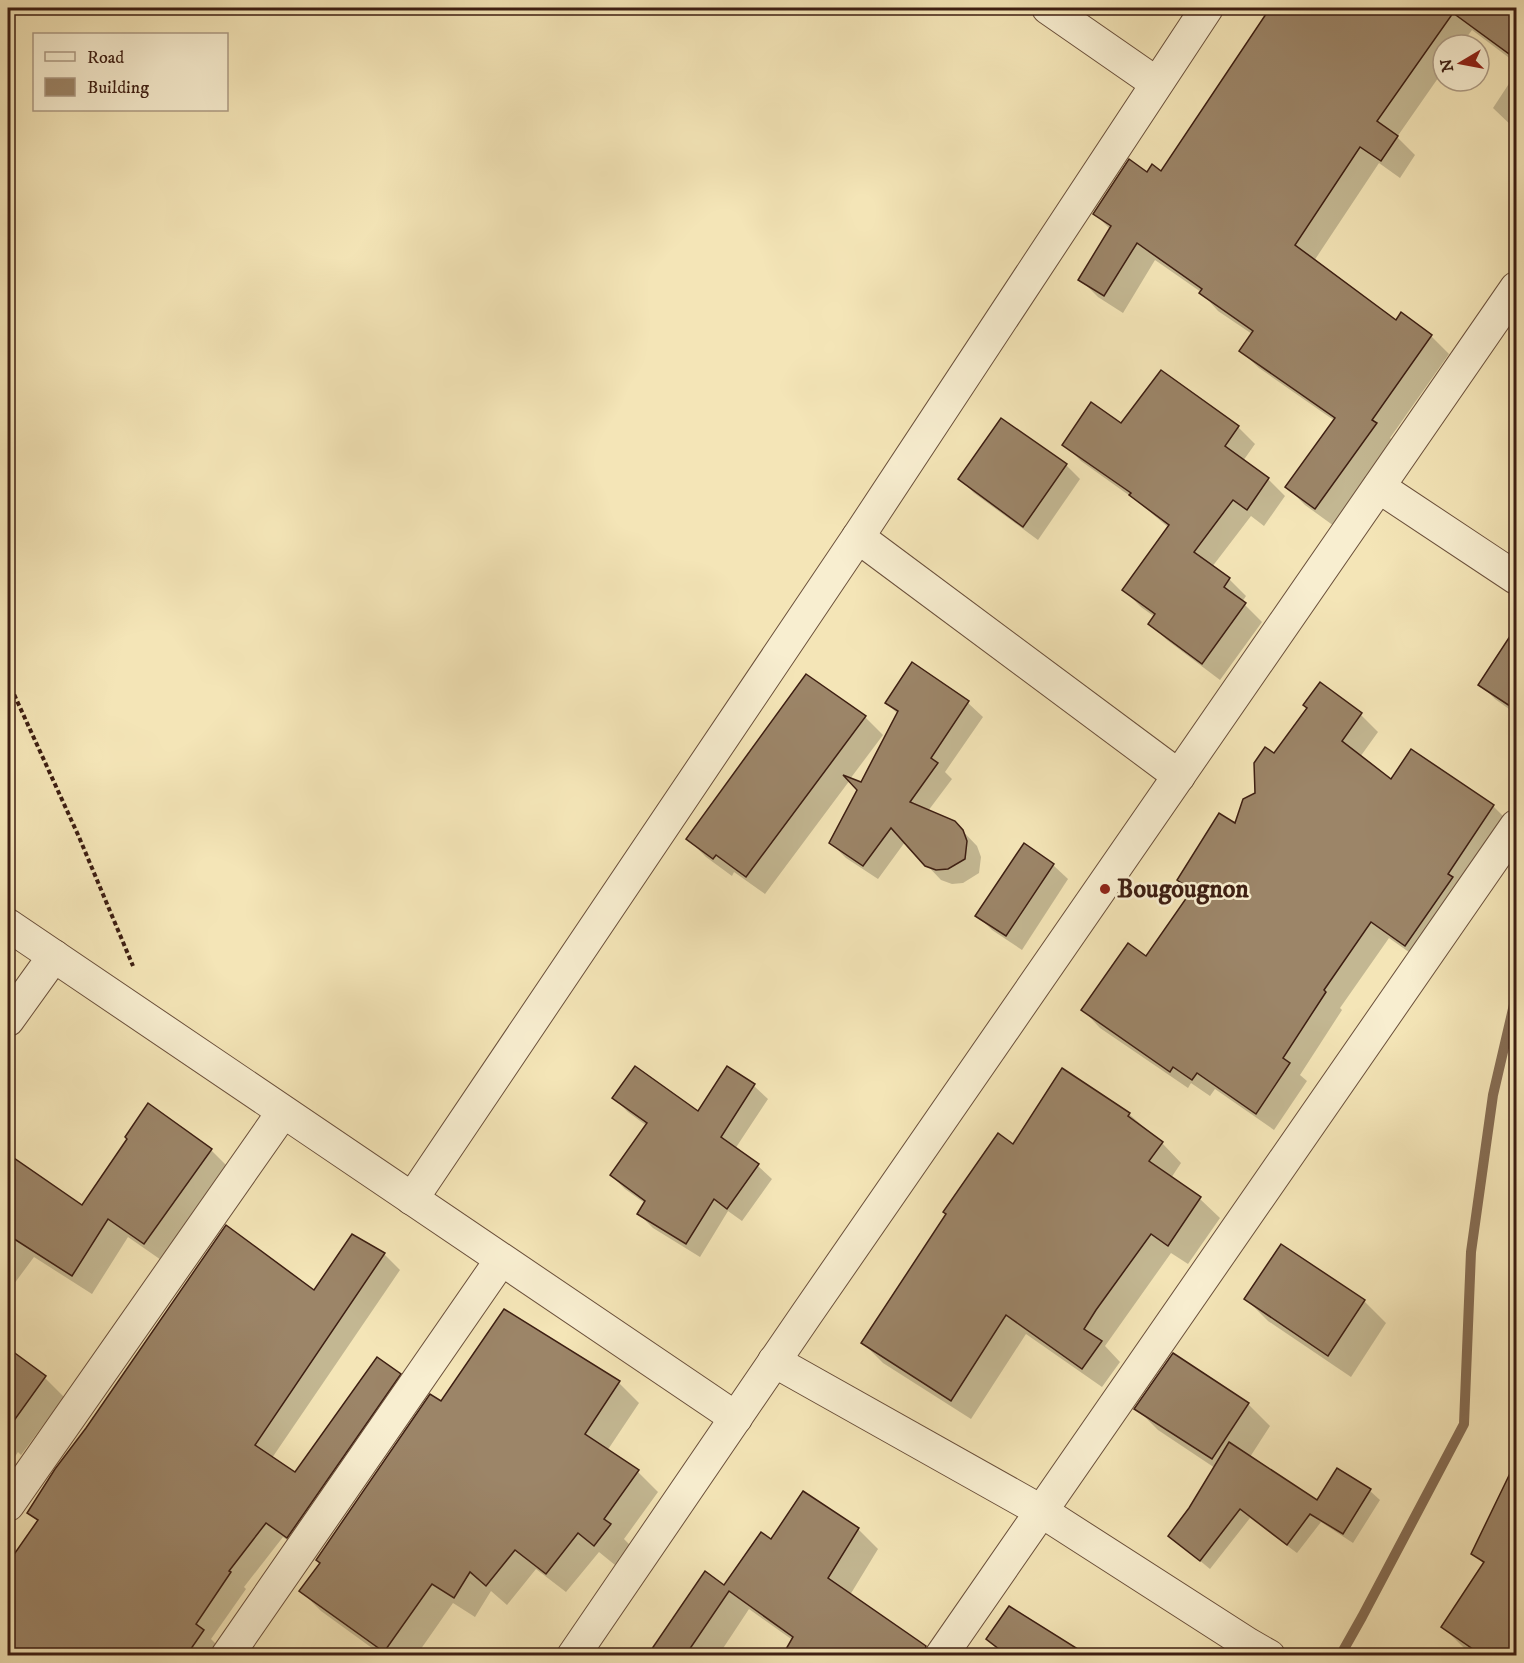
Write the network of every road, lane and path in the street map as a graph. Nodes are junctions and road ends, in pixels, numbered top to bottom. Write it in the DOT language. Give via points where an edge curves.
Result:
graph roads {
  1 [pos="1048,8"];
  2 [pos="1207,8"];
  3 [pos="1156,83"];
  4 [pos="1516,288"];
  5 [pos="1379,487"];
  6 [pos="858,537"];
  7 [pos="1516,578"];
  8 [pos="8,681"];
  9 [pos="1179,776"];
  10 [pos="1516,826"];
  11 [pos="8,925"];
  12 [pos="54,956"];
  13 [pos="133,968"];
  14 [pos="8,1020"];
  15 [pos="283,1112"];
  16 [pos="412,1199"];
  17 [pos="501,1260"];
  18 [pos="774,1361"];
  19 [pos="736,1418"];
  20 [pos="8,1505"];
  21 [pos="1041,1511"];
  22 [pos="1252,1652"];
  23 [pos="227,1656"];
  24 [pos="573,1656"];
  25 [pos="941,1656"];
  1 -- 3 [label="street"];
  2 -- 3 [label="street"];
  3 -- 6 [label="street"];
  4 -- 5 [label="street"];
  5 -- 7 [label="street"];
  5 -- 9 [label="street"];
  6 -- 9 [label="street"];
  6 -- 16 [label="street"];
  8 -- 13 [label="path"];
  9 -- 18 [label="street"];
  10 -- 21 [label="street"];
  11 -- 12 [label="street"];
  12 -- 14 [label="street"];
  12 -- 15 [label="street"];
  15 -- 16 [label="street"];
  15 -- 20 [label="street"];
  16 -- 17 [label="street"];
  17 -- 19 [label="street"];
  17 -- 23 [label="street"];
  18 -- 19 [label="street"];
  18 -- 21 [label="street"];
  19 -- 24 [label="street"];
  21 -- 22 [label="street"];
  21 -- 25 [label="street"];
}
